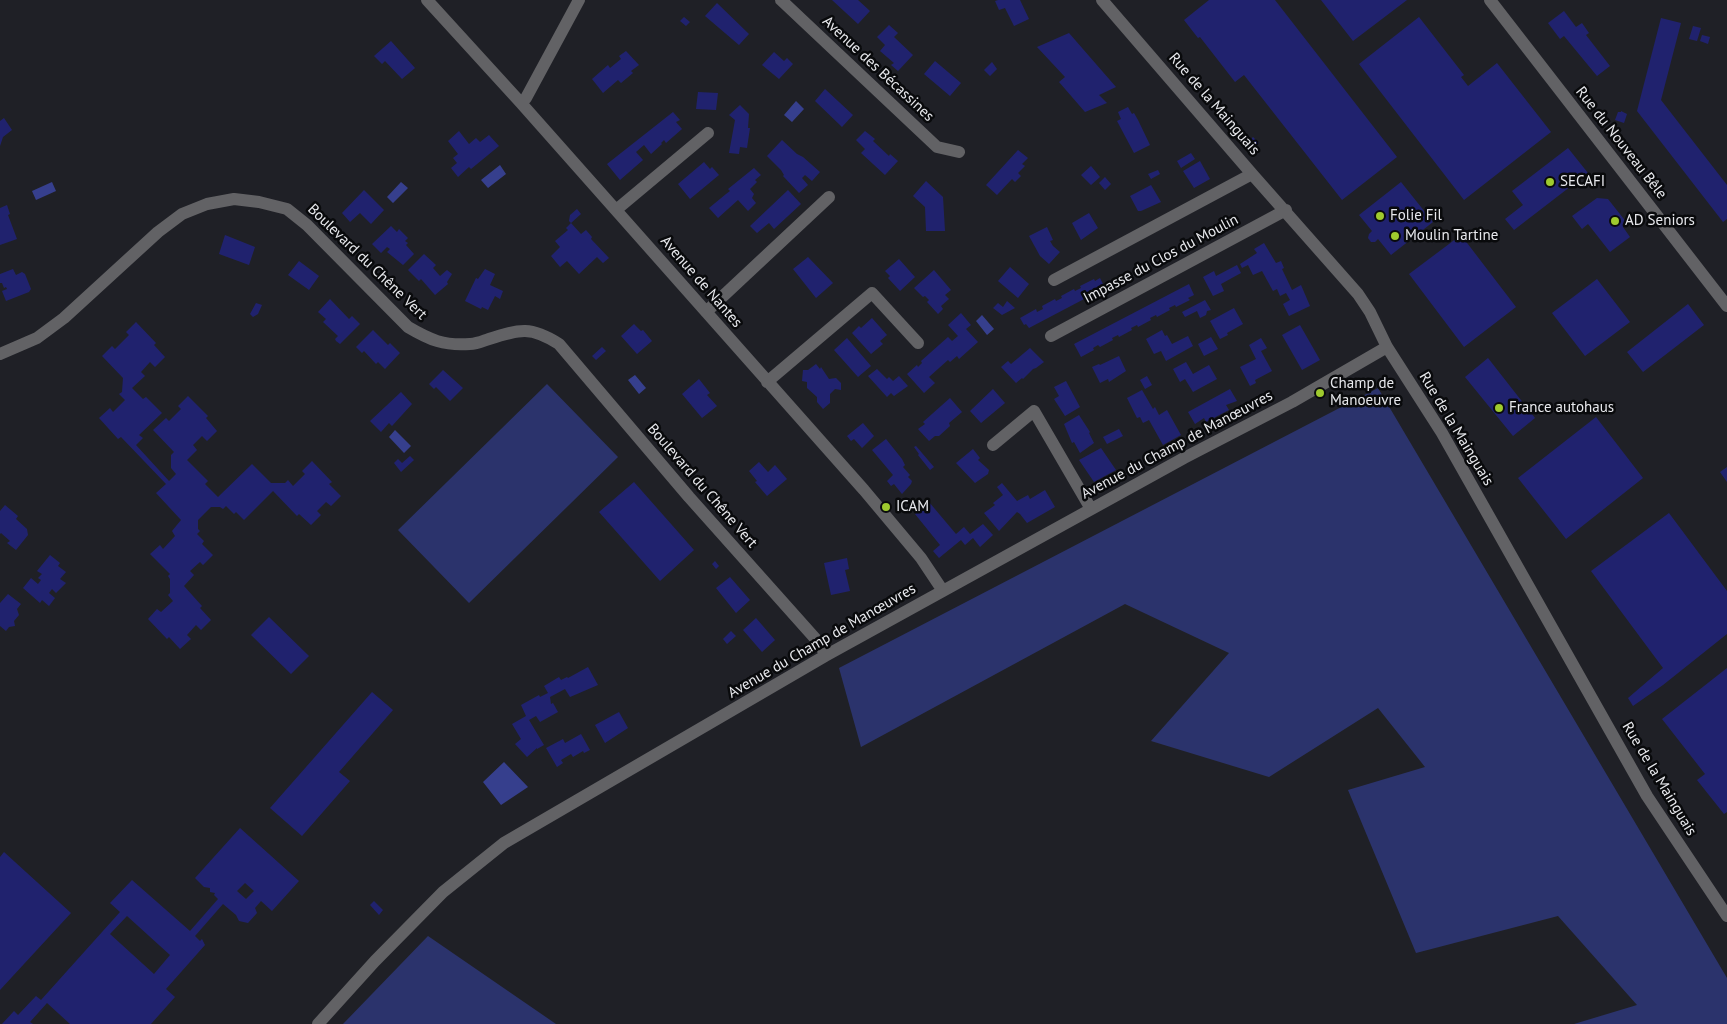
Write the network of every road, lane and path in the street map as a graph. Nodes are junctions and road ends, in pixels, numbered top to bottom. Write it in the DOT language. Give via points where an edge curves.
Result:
graph roads {
  1 [pos="427,0"];
  2 [pos="579,0"];
  3 [pos="781,0"];
  4 [pos="1102,0"];
  5 [pos="1490,0"];
  6 [pos="521,103"];
  7 [pos="708,133"];
  8 [pos="959,152"];
  9 [pos="1252,174"];
  10 [pos="829,198"];
  11 [pos="616,210"];
  12 [pos="1286,210"];
  13 [pos="1054,280"];
  14 [pos="1727,306"];
  15 [pos="706,312"];
  16 [pos="1051,336"];
  17 [pos="918,342"];
  18 [pos="1387,347"];
  19 [pos="0,354"];
  20 [pos="767,382"];
  21 [pos="993,445"];
  22 [pos="1091,510"];
  23 [pos="943,591"];
  24 [pos="825,656"];
  25 [pos="1727,916"];
  26 [pos="318,1024"];
  1 -- 6 [label="street, Avenue de Nantes"];
  2 -- 6 [label="street"];
  3 -- 8 [label="street, Avenue des Bécassines" via="937,147"];
  4 -- 9 [label="street, Rue de la Mainguais"];
  5 -- 14 [label="street, Rue du Nouveau Bêle"];
  6 -- 11 [label="street, Avenue de Nantes"];
  7 -- 11 [label="street"];
  9 -- 12 [label="street, Rue de la Mainguais"];
  9 -- 13 [label="street"];
  10 -- 15 [label="street"];
  11 -- 15 [label="street, Avenue de Nantes"];
  12 -- 16 [label="street, Impasse du Clos du Moulin"];
  12 -- 18 [label="street, Rue de la Mainguais" via="1358,294"];
  15 -- 20 [label="street, Avenue de Nantes"];
  17 -- 20 [label="street" via="872,294"];
  18 -- 22 [label="street, Avenue du Champ de Manœuvres"];
  18 -- 25 [label="street, Rue de la Mainguais" via="1442,433 1647,796"];
  19 -- 24 [label="street, Boulevard du Chêne Vert" via="37,338 64,318 182,214 207,204 234,199 287,209 307,225 408,327 429,339 447,344 472,344 527,330 559,344 821,645"];
  20 -- 23 [label="street, Avenue de Nantes" via="915,551"];
  21 -- 22 [label="street" via="1034,412"];
  22 -- 23 [label="street, Avenue du Champ de Manœuvres"];
  23 -- 24 [label="street, Avenue du Champ de Manœuvres"];
  24 -- 26 [label="street, Avenue du Champ de Manœuvres" via="504,843 442,892"];
}
